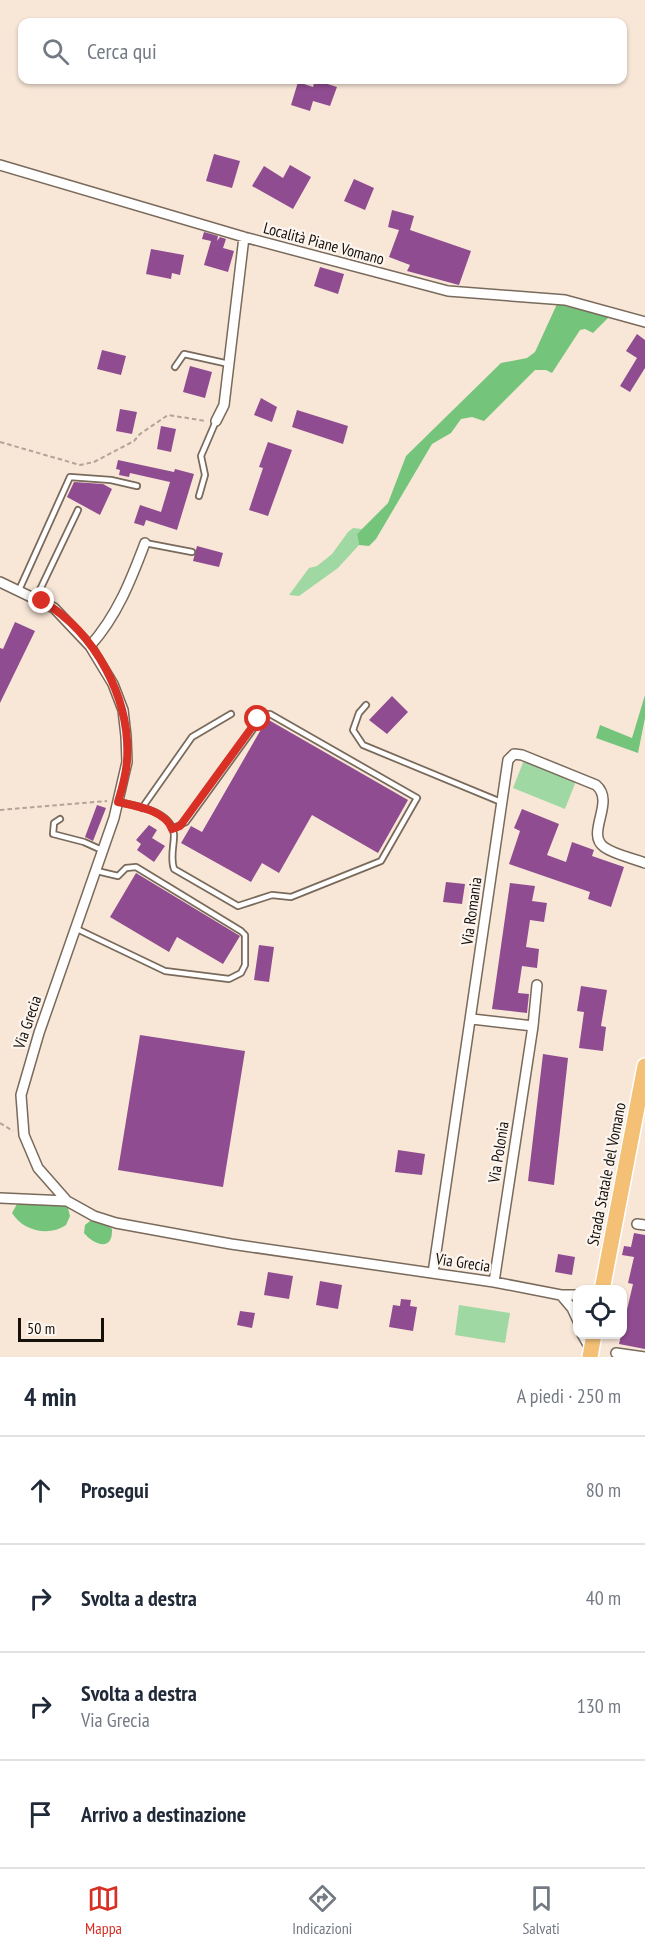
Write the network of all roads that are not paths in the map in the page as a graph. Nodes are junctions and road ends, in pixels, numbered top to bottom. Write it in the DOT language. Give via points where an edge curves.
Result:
graph roads {
  1 [pos="0,165"];
  2 [pos="244,237"];
  3 [pos="645,322"];
  4 [pos="229,364"];
  5 [pos="175,367"];
  6 [pos="216,421"];
  7 [pos="137,486"];
  8 [pos="199,496"];
  9 [pos="78,510"];
  10 [pos="145,543"];
  11 [pos="192,552"];
  12 [pos="0,582"];
  13 [pos="19,590"];
  14 [pos="36,598"];
  15 [pos="90,646"];
  16 [pos="366,705"];
  17 [pos="231,714"];
  18 [pos="118,802"];
  19 [pos="501,802"];
  20 [pos="142,808"];
  21 [pos="60,819"];
  22 [pos="172,829"];
  23 [pos="104,850"];
  24 [pos="645,863"];
  25 [pos="97,871"];
  26 [pos="77,930"];
  27 [pos="537,985"];
  28 [pos="472,1018"];
  29 [pos="532,1026"];
  30 [pos="645,1066"];
  31 [pos="0,1198"];
  32 [pos="67,1202"];
  33 [pos="433,1273"];
  34 [pos="494,1282"];
  35 [pos="603,1285"];
  36 [pos="561,1295"];
  37 [pos="573,1295"];
  38 [pos="573,1307"];
  39 [pos="616,1353"];
  40 [pos="645,1357"];
  1 -- 2 [label="street, Località Piane Vomano"];
  2 -- 3 [label="street, Località Piane Vomano" via="448,291 564,300"];
  2 -- 4 [label="street"];
  4 -- 5 [label="lane" via="184,354"];
  4 -- 6 [label="street" via="224,405"];
  6 -- 8 [label="lane" via="201,456 205,475"];
  7 -- 13 [label="lane" via="70,477"];
  9 -- 14 [label="lane"];
  10 -- 11 [label="lane"];
  10 -- 15 [label="street" via="110,622"];
  12 -- 13 [label="street, Via Grecia"];
  13 -- 14 [label="street, Via Grecia"];
  14 -- 15 [label="street, Via Grecia" via="64,617"];
  15 -- 18 [label="street, Via Grecia" via="123,710 127,762"];
  16 -- 19 [label="lane" via="353,730 363,745"];
  17 -- 20 [label="lane" via="192,737"];
  18 -- 20 [label="lane"];
  18 -- 23 [label="street, Via Grecia"];
  19 -- 24 [label="street, Via Romania" via="508,760 514,754 596,785 605,798 599,841 604,847"];
  19 -- 28 [label="street, Via Romania"];
  20 -- 22 [label="lane" via="166,819"];
  21 -- 23 [label="lane" via="54,823 53,834"];
  22 -- 22 [label="lane" via="186,822 264,714 417,798 381,861 291,897 272,895 241,906 174,869"];
  23 -- 25 [label="street, Via Grecia"];
  25 -- 26 [label="street, Via Grecia"];
  25 -- 26 [label="lane" via="118,876 126,868 136,867 241,930 245,935 245,965 241,973 229,979 165,971"];
  26 -- 32 [label="street, Via Grecia" via="28,1064 21,1095 24,1135 38,1168"];
  27 -- 29 [label="street, Via Polonia"];
  28 -- 29 [label="street"];
  28 -- 33 [label="street, Via Romania"];
  29 -- 34 [label="street, Via Polonia"];
  30 -- 35 [label="main road, Strada Statale del Vomano"];
  31 -- 32 [label="street"];
  32 -- 33 [label="street, Via Grecia" via="116,1223"];
  33 -- 34 [label="street, Via Grecia"];
  34 -- 36 [label="street, Via Grecia"];
  36 -- 37 [label="street, Via Grecia"];
  36 -- 38 [label="street"];
  39 -- 40 [label="street"];
}
